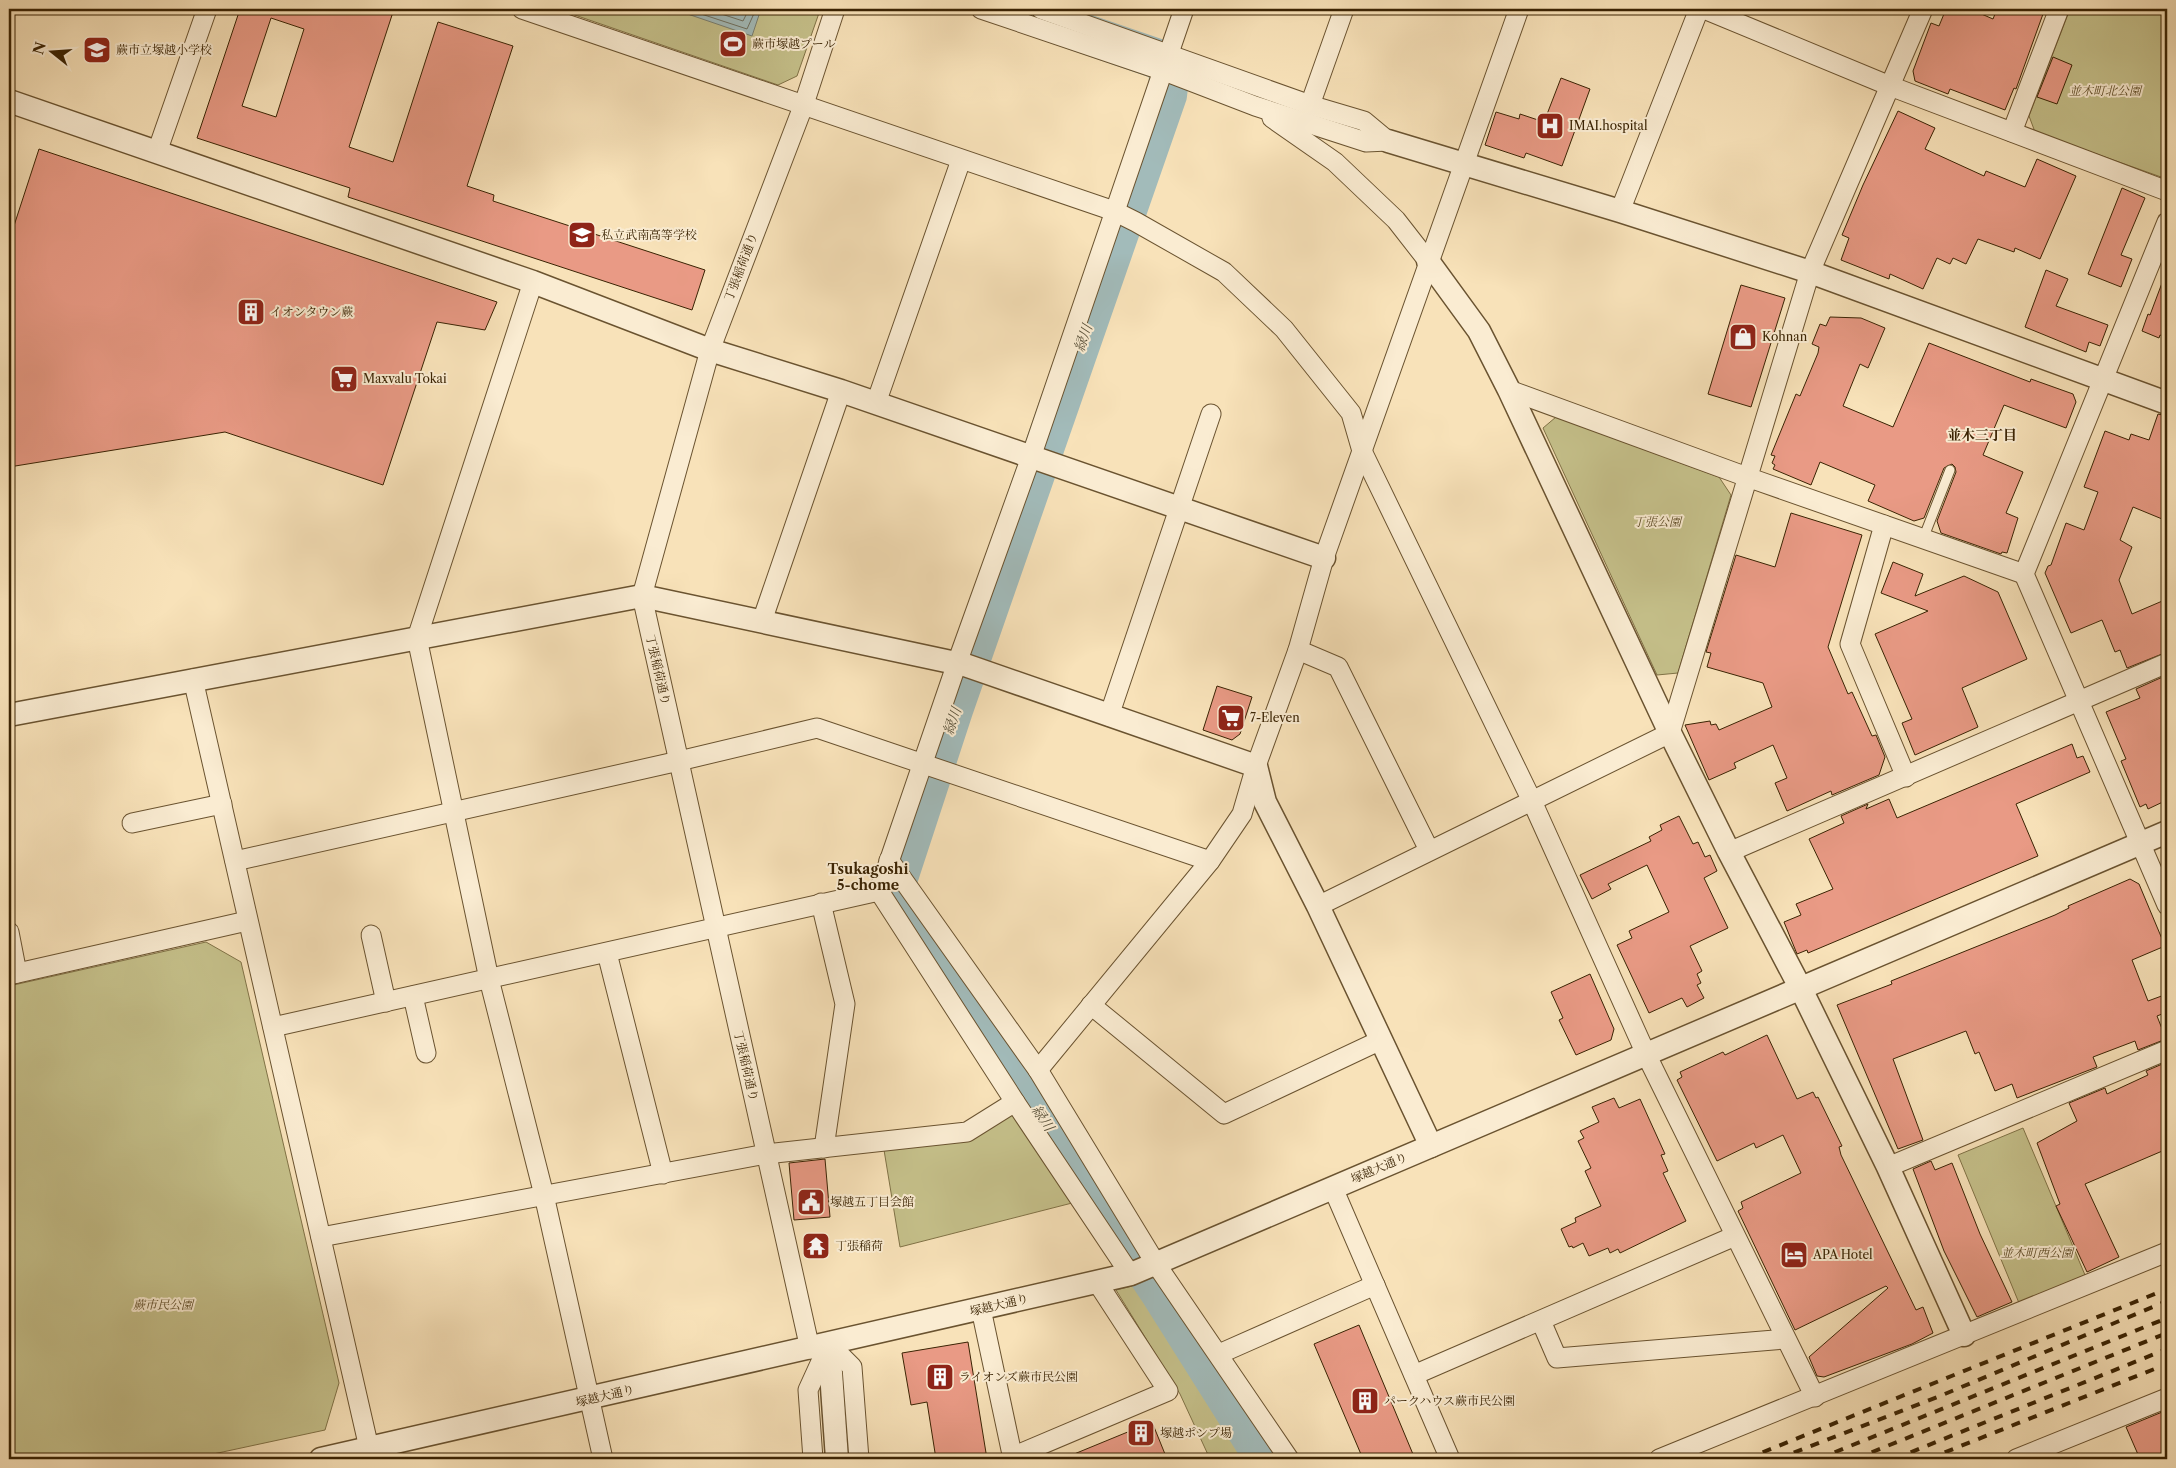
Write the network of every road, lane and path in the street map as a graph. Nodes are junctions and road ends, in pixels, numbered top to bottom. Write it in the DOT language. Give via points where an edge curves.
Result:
graph roads {
  1 [pos="208,9"];
  2 [pos="522,9"];
  3 [pos="835,9"];
  4 [pos="981,9"];
  5 [pos="1042,9"];
  6 [pos="1184,9"];
  7 [pos="1344,9"];
  8 [pos="1520,9"];
  9 [pos="1699,9"];
  10 [pos="1704,9"];
  11 [pos="1923,9"];
  12 [pos="2059,9"];
  13 [pos="1167,66"];
  14 [pos="1890,86"];
  15 [pos="9,101"];
  16 [pos="804,104"];
  17 [pos="1310,105"];
  18 [pos="1255,106"];
  19 [pos="2012,132"];
  20 [pos="1388,141"];
  21 [pos="157,152"];
  22 [pos="961,160"];
  23 [pos="1464,164"];
  24 [pos="2167,192"];
  25 [pos="1620,211"];
  26 [pos="1115,212"];
  27 [pos="2167,222"];
  28 [pos="1428,261"];
  29 [pos="1810,272"];
  30 [pos="533,282"];
  31 [pos="710,350"];
  32 [pos="2104,380"];
  33 [pos="1509,390"];
  34 [pos="841,391"];
  35 [pos="876,403"];
  36 [pos="2167,403"];
  37 [pos="1211,414"];
  38 [pos="1362,451"];
  39 [pos="1039,460"];
  40 [pos="1950,470"];
  41 [pos="1746,477"];
  42 [pos="1178,508"];
  43 [pos="1884,525"];
  44 [pos="1923,539"];
  45 [pos="1324,558"];
  46 [pos="2024,574"];
  47 [pos="642,596"];
  48 [pos="762,621"];
  49 [pos="417,638"];
  50 [pos="1298,650"];
  51 [pos="2167,663"];
  52 [pos="969,666"];
  53 [pos="193,679"];
  54 [pos="2078,701"];
  55 [pos="9,715"];
  56 [pos="1109,716"];
  57 [pos="1670,733"];
  58 [pos="679,761"];
  59 [pos="922,764"];
  60 [pos="1256,766"];
  61 [pos="1906,777"];
  62 [pos="1531,799"];
  63 [pos="222,804"];
  64 [pos="454,811"];
  65 [pos="132,823"];
  66 [pos="2167,832"];
  67 [pos="2140,844"];
  68 [pos="1428,850"];
  69 [pos="1729,852"];
  70 [pos="234,861"];
  71 [pos="890,861"];
  72 [pos="1210,861"];
  73 [pos="879,891"];
  74 [pos="822,903"];
  75 [pos="2167,905"];
  76 [pos="1318,906"];
  77 [pos="247,921"];
  78 [pos="715,928"];
  79 [pos="9,932"];
  80 [pos="371,935"];
  81 [pos="607,953"];
  82 [pos="13,974"];
  83 [pos="490,979"];
  84 [pos="1801,989"];
  85 [pos="413,996"];
  86 [pos="386,1002"];
  87 [pos="1091,1005"];
  88 [pos="273,1027"];
  89 [pos="1381,1040"];
  90 [pos="2167,1050"];
  91 [pos="426,1053"];
  92 [pos="1646,1054"];
  93 [pos="1038,1070"];
  94 [pos="1015,1102"];
  95 [pos="1431,1146"];
  96 [pos="824,1148"];
  97 [pos="766,1154"];
  98 [pos="1888,1167"];
  99 [pos="663,1174"];
  100 [pos="1333,1188"];
  101 [pos="544,1195"];
  102 [pos="1735,1236"];
  103 [pos="321,1237"];
  104 [pos="2167,1252"];
  105 [pos="1156,1265"];
  106 [pos="1131,1274"];
  107 [pos="1097,1282"];
  108 [pos="1375,1286"];
  109 [pos="982,1309"];
  110 [pos="1541,1321"];
  111 [pos="1964,1335"];
  112 [pos="1785,1339"];
  113 [pos="820,1346"];
  114 [pos="1219,1354"];
  115 [pos="1414,1375"];
  116 [pos="1814,1397"];
  117 [pos="2167,1398"];
  118 [pos="589,1399"];
  119 [pos="369,1448"];
  120 [pos="1012,1458"];
  121 [pos="2021,1458"];
  122 [pos="321,1459"];
  123 [pos="604,1459"];
  124 [pos="813,1459"];
  125 [pos="837,1459"];
  126 [pos="859,1459"];
  127 [pos="1289,1459"];
  128 [pos="1450,1459"];
  129 [pos="1659,1459"];
  1 -- 21 [label="street"];
  2 -- 16 [label="street"];
  3 -- 16 [label="street, 丁張稲荷通り"];
  4 -- 13 [label="street"];
  5 -- 13 [label="street"];
  6 -- 13 [label="street"];
  7 -- 17 [label="street"];
  8 -- 23 [label="street"];
  9 -- 25 [label="street"];
  10 -- 14 [label="street"];
  11 -- 14 [label="street"];
  12 -- 19 [label="street"];
  13 -- 17 [label="street"];
  13 -- 18 [label="street"];
  13 -- 26 [label="street"];
  14 -- 19 [label="street"];
  14 -- 29 [label="street"];
  15 -- 21 [label="street"];
  16 -- 22 [label="street"];
  16 -- 31 [label="street, 丁張稲荷通り"];
  17 -- 20 [label="street" via="1364,121"];
  18 -- 20 [label="street" via="1366,142"];
  18 -- 28 [label="street" via="1335,162 1396,220"];
  19 -- 24 [label="street"];
  20 -- 23 [label="street"];
  21 -- 30 [label="street"];
  22 -- 26 [label="street"];
  22 -- 35 [label="street"];
  23 -- 25 [label="street"];
  23 -- 28 [label="street"];
  25 -- 29 [label="street"];
  26 -- 38 [label="street" via="1224,272 1284,329 1351,413"];
  26 -- 39 [label="street"];
  27 -- 32 [label="street"];
  28 -- 33 [label="street" via="1479,331"];
  28 -- 38 [label="street"];
  29 -- 32 [label="street"];
  29 -- 41 [label="street"];
  30 -- 31 [label="street"];
  30 -- 49 [label="street"];
  31 -- 34 [label="street"];
  31 -- 47 [label="street, 丁張稲荷通り"];
  32 -- 36 [label="street"];
  32 -- 46 [label="street"];
  33 -- 41 [label="street"];
  33 -- 57 [label="street"];
  34 -- 35 [label="street"];
  34 -- 48 [label="street"];
  35 -- 39 [label="street"];
  37 -- 42 [label="street"];
  38 -- 45 [label="street"];
  38 -- 62 [label="street"];
  39 -- 42 [label="street"];
  39 -- 52 [label="street"];
  40 -- 44 [label="lane"];
  41 -- 43 [label="street"];
  41 -- 57 [label="street"];
  42 -- 45 [label="street"];
  42 -- 56 [label="street"];
  43 -- 44 [label="street"];
  43 -- 61 [label="street" via="1850,644"];
  44 -- 46 [label="street"];
  45 -- 50 [label="street"];
  46 -- 54 [label="street"];
  47 -- 48 [label="street"];
  47 -- 49 [label="street"];
  47 -- 58 [label="street, 丁張稲荷通り"];
  48 -- 52 [label="street"];
  49 -- 53 [label="street"];
  49 -- 64 [label="street"];
  50 -- 60 [label="street"];
  50 -- 68 [label="street" via="1338,667"];
  51 -- 54 [label="street"];
  52 -- 56 [label="street"];
  52 -- 59 [label="street"];
  53 -- 55 [label="street"];
  53 -- 63 [label="street"];
  54 -- 61 [label="street"];
  54 -- 67 [label="street"];
  56 -- 60 [label="street"];
  57 -- 62 [label="street"];
  57 -- 69 [label="street"];
  58 -- 59 [label="street" via="817,728"];
  58 -- 64 [label="street"];
  58 -- 78 [label="street, 丁張稲荷通り"];
  59 -- 71 [label="street"];
  59 -- 72 [label="street"];
  60 -- 72 [label="street" via="1242,814"];
  60 -- 76 [label="street" via="1265,802"];
  61 -- 69 [label="street"];
  62 -- 68 [label="street"];
  62 -- 92 [label="street"];
  63 -- 65 [label="street"];
  63 -- 70 [label="street"];
  64 -- 70 [label="street"];
  64 -- 83 [label="street"];
  66 -- 67 [label="street, 塚越大通り"];
  67 -- 75 [label="street"];
  67 -- 84 [label="street, 塚越大通り"];
  68 -- 76 [label="street"];
  69 -- 84 [label="street"];
  70 -- 77 [label="street"];
  71 -- 73 [label="street"];
  71 -- 93 [label="street"];
  72 -- 87 [label="street"];
  73 -- 74 [label="street"];
  73 -- 94 [label="street"];
  74 -- 78 [label="street"];
  74 -- 96 [label="street" via="845,1004"];
  76 -- 89 [label="street"];
  77 -- 82 [label="street"];
  77 -- 88 [label="street"];
  78 -- 81 [label="street"];
  78 -- 97 [label="street, 丁張稲荷通り"];
  79 -- 82 [label="street"];
  80 -- 86 [label="street"];
  81 -- 83 [label="street"];
  81 -- 99 [label="street"];
  83 -- 85 [label="street"];
  83 -- 101 [label="street"];
  84 -- 92 [label="street, 塚越大通り"];
  84 -- 98 [label="street"];
  85 -- 86 [label="street"];
  85 -- 91 [label="street"];
  86 -- 88 [label="street"];
  87 -- 89 [label="street" via="1224,1114"];
  87 -- 93 [label="street"];
  88 -- 103 [label="street"];
  89 -- 95 [label="street"];
  90 -- 98 [label="street"];
  92 -- 95 [label="street, 塚越大通り"];
  92 -- 102 [label="street"];
  93 -- 105 [label="street"];
  94 -- 96 [label="street" via="967,1132"];
  94 -- 106 [label="street"];
  95 -- 100 [label="street, 塚越大通り"];
  96 -- 97 [label="street"];
  97 -- 99 [label="street"];
  97 -- 113 [label="street, 丁張稲荷通り"];
  98 -- 111 [label="street"];
  99 -- 101 [label="street"];
  100 -- 105 [label="street, 塚越大通り"];
  100 -- 108 [label="street"];
  101 -- 103 [label="street"];
  101 -- 118 [label="street"];
  102 -- 110 [label="street"];
  102 -- 112 [label="street"];
  103 -- 119 [label="street"];
  104 -- 111 [label="street"];
  105 -- 106 [label="street, 塚越大通り"];
  105 -- 114 [label="street"];
  106 -- 107 [label="street, 塚越大通り"];
  107 -- 109 [label="street, 塚越大通り"];
  107 -- 120 [label="street" via="1168,1391"];
  108 -- 114 [label="street"];
  108 -- 115 [label="street"];
  109 -- 113 [label="street, 塚越大通り"];
  109 -- 120 [label="street"];
  110 -- 112 [label="street" via="1557,1358"];
  110 -- 115 [label="street"];
  111 -- 116 [label="street"];
  112 -- 116 [label="street"];
  113 -- 118 [label="street, 塚越大通り"];
  113 -- 124 [label="street" via="808,1390"];
  113 -- 125 [label="street" via="832,1379"];
  113 -- 126 [label="street" via="852,1367"];
  114 -- 127 [label="street"];
  115 -- 128 [label="street"];
  116 -- 129 [label="street"];
  117 -- 121 [label="street"];
  118 -- 119 [label="street, 塚越大通り"];
  118 -- 123 [label="street"];
  119 -- 122 [label="street, 塚越大通り"];
}
